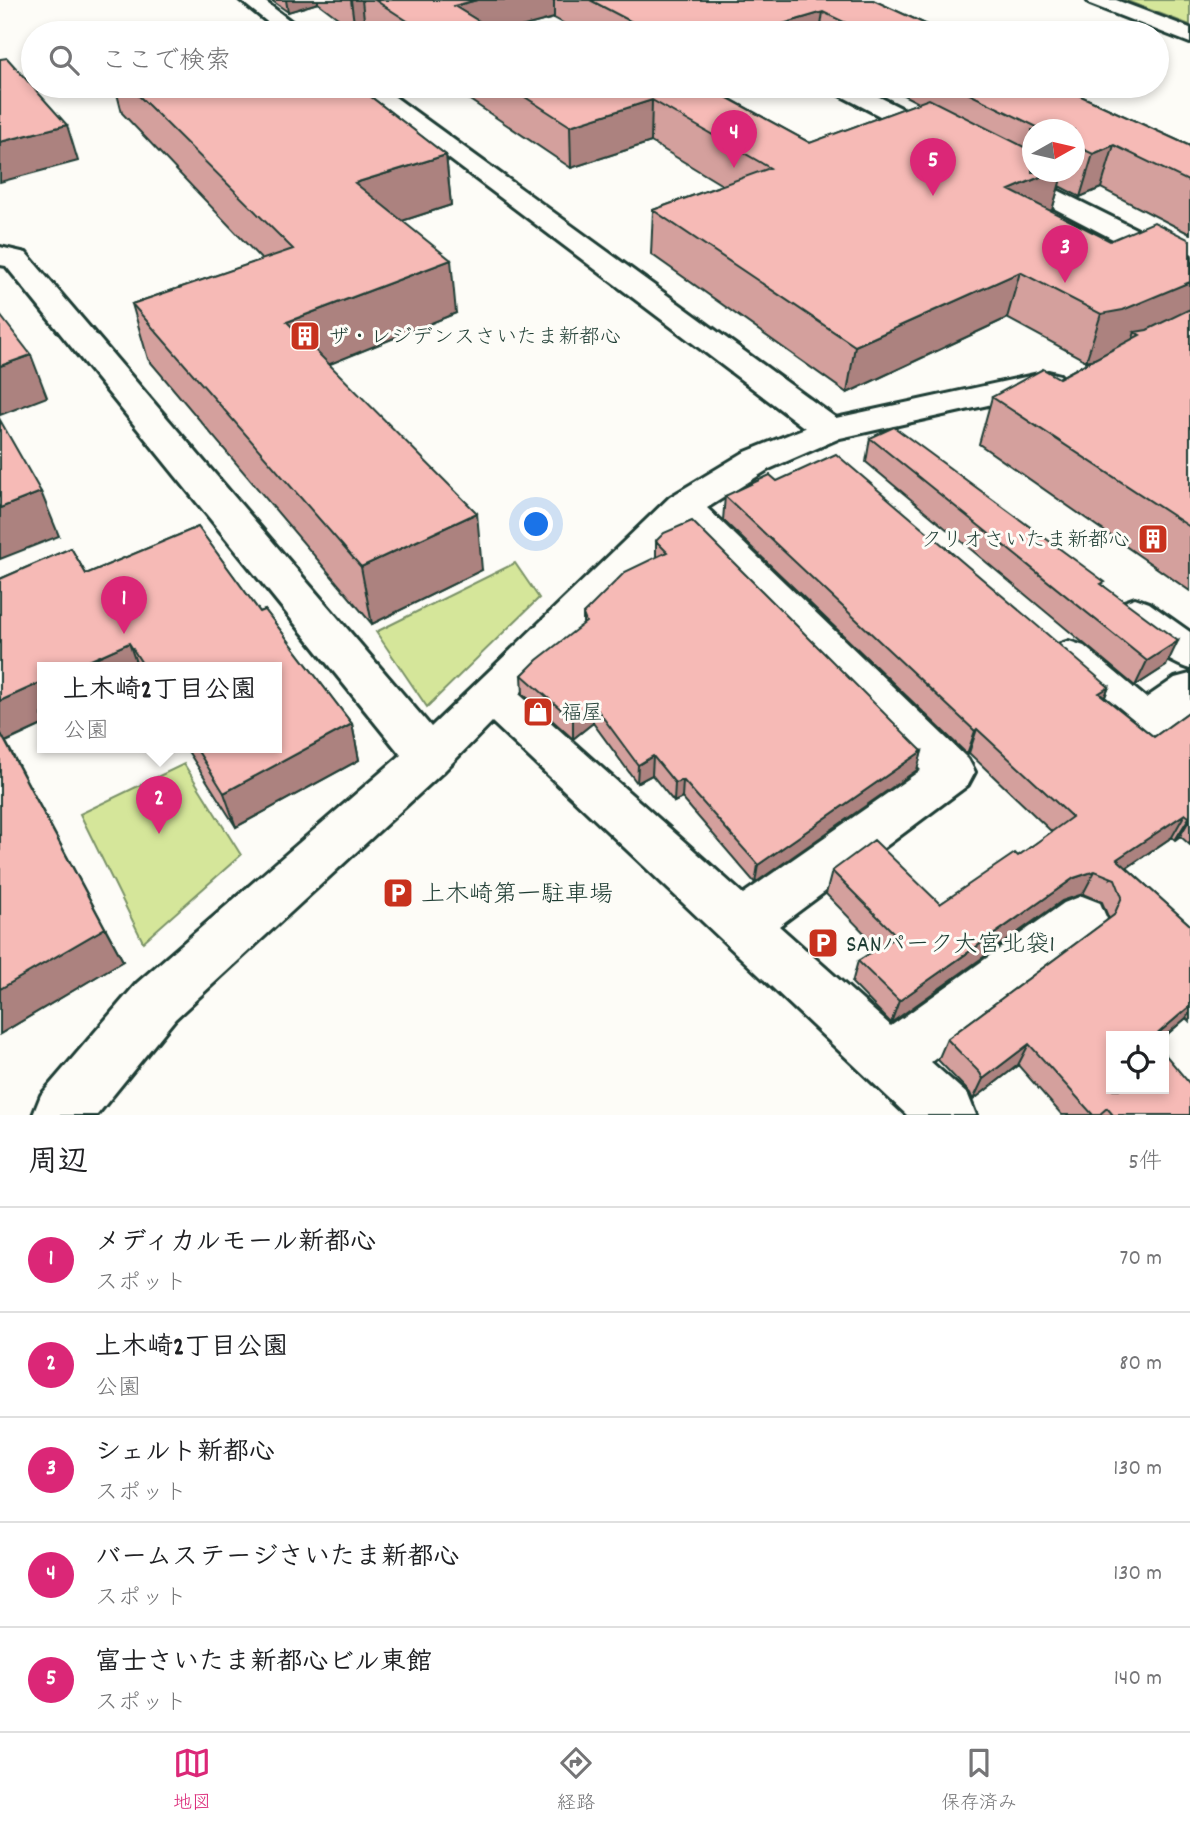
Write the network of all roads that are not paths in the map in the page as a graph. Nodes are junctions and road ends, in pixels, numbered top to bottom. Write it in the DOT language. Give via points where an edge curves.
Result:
graph roads {
  1 [pos="250,0"];
  2 [pos="1097,0"];
  3 [pos="279,21"];
  4 [pos="1151,21"];
  5 [pos="1169,28"];
  6 [pos="1190,36"];
  7 [pos="381,98"];
  8 [pos="863,98"];
  9 [pos="961,149"];
  10 [pos="985,161"];
  11 [pos="0,256"];
  12 [pos="1190,268"];
  13 [pos="1078,376"];
  14 [pos="874,420"];
  15 [pos="828,444"];
  16 [pos="907,444"];
  17 [pos="683,506"];
  18 [pos="1103,589"];
  19 [pos="1041,633"];
  20 [pos="1190,653"];
  21 [pos="1190,690"];
  22 [pos="492,695"];
  23 [pos="429,757"];
  24 [pos="1082,919"];
  25 [pos="742,924"];
  26 [pos="889,1060"];
  27 [pos="61,1115"];
  28 [pos="948,1115"];
  1 -- 3 [label="street"];
  2 -- 4 [label="street"];
  5 -- 6 [label="street"];
  7 -- 15 [label="street"];
  8 -- 9 [label="street"];
  10 -- 12 [label="street"];
  11 -- 23 [label="street" via="16,259"];
  13 -- 14 [label="street"];
  14 -- 15 [label="street"];
  14 -- 16 [label="street"];
  15 -- 17 [label="street" via="756,461"];
  17 -- 22 [label="street"];
  17 -- 25 [label="street" via="951,772"];
  18 -- 20 [label="street"];
  19 -- 21 [label="street" via="1145,722"];
  22 -- 23 [label="street"];
  22 -- 25 [label="street"];
  23 -- 27 [label="street" via="156,1001"];
  24 -- 26 [label="street"];
  25 -- 26 [label="street"];
  26 -- 28 [label="street"];
}
